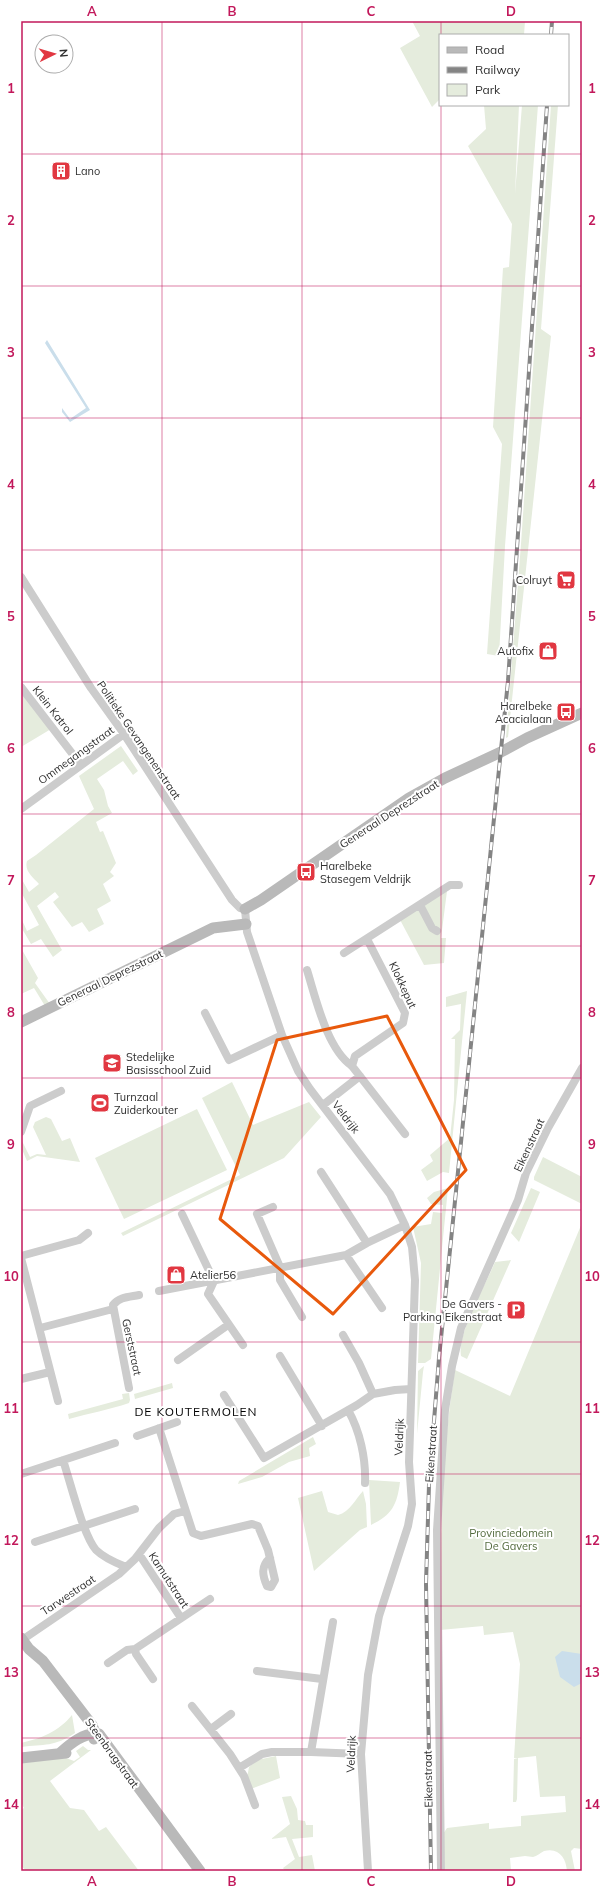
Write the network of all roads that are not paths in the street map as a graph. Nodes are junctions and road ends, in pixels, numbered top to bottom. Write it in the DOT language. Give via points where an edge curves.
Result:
graph roads {
  1 [pos="21,577"];
  2 [pos="21,687"];
  3 [pos="582,713"];
  4 [pos="124,734"];
  5 [pos="81,765"];
  6 [pos="21,809"];
  7 [pos="459,886"];
  8 [pos="420,905"];
  9 [pos="245,909"];
  10 [pos="246,924"];
  11 [pos="437,931"];
  12 [pos="367,938"];
  13 [pos="344,954"];
  14 [pos="307,970"];
  15 [pos="205,1013"];
  16 [pos="21,1022"];
  17 [pos="282,1035"];
  18 [pos="352,1066"];
  19 [pos="582,1068"];
  20 [pos="360,1076"];
  21 [pos="61,1091"];
  22 [pos="323,1105"];
  23 [pos="21,1132"];
  24 [pos="405,1134"];
  25 [pos="321,1172"];
  26 [pos="273,1207"];
  27 [pos="182,1214"];
  28 [pos="405,1225"];
  29 [pos="88,1233"];
  30 [pos="367,1243"];
  31 [pos="346,1255"];
  32 [pos="21,1257"];
  33 [pos="280,1267"];
  34 [pos="23,1271"];
  35 [pos="214,1281"];
  36 [pos="159,1291"];
  37 [pos="139,1295"];
  38 [pos="382,1308"];
  39 [pos="113,1310"];
  40 [pos="302,1317"];
  41 [pos="228,1325"];
  42 [pos="40,1328"];
  43 [pos="343,1335"];
  44 [pos="243,1345"];
  45 [pos="280,1356"];
  46 [pos="178,1360"];
  47 [pos="50,1372"];
  48 [pos="21,1379"];
  49 [pos="129,1388"];
  50 [pos="412,1390"];
  51 [pos="374,1394"];
  52 [pos="224,1395"];
  53 [pos="58,1401"];
  54 [pos="348,1410"];
  55 [pos="177,1422"];
  56 [pos="322,1426"];
  57 [pos="159,1428"];
  58 [pos="137,1436"];
  59 [pos="115,1443"];
  60 [pos="63,1460"];
  61 [pos="21,1474"];
  62 [pos="365,1483"];
  63 [pos="135,1509"];
  64 [pos="185,1511"];
  65 [pos="84,1526"];
  66 [pos="35,1542"];
  67 [pos="139,1554"];
  68 [pos="270,1558"];
  69 [pos="126,1567"];
  70 [pos="210,1599"];
  71 [pos="181,1618"];
  72 [pos="333,1622"];
  73 [pos="22,1639"];
  74 [pos="135,1649"];
  75 [pos="108,1663"];
  76 [pos="257,1671"];
  77 [pos="153,1679"];
  78 [pos="322,1679"];
  79 [pos="192,1706"];
  80 [pos="231,1714"];
  81 [pos="211,1729"];
  82 [pos="94,1737"];
  83 [pos="311,1752"];
  84 [pos="360,1754"];
  85 [pos="21,1758"];
  86 [pos="239,1768"];
  87 [pos="255,1805"];
  88 [pos="200,1871"];
  89 [pos="368,1871"];
  90 [pos="442,1871"];
  1 -- 4 [label="street, Politieke Gevangenenstraat" via="91,688"];
  2 -- 5 [label="street, Klein Katrol"];
  3 -- 9 [label="street, Generaal Deprezstraat" via="445,778 410,798"];
  4 -- 5 [label="street, Ommegangstraat"];
  4 -- 9 [label="street, Politieke Gevangenenstraat" via="232,900 240,908"];
  5 -- 6 [label="street, Ommegangstraat"];
  7 -- 8 [label="street" via="450,885"];
  8 -- 11 [label="street" via="432,928"];
  8 -- 12 [label="street"];
  9 -- 10 [label="street, Veldrijk"];
  10 -- 16 [label="street, Generaal Deprezstraat" via="213,928"];
  10 -- 17 [label="street, Veldrijk"];
  12 -- 13 [label="street"];
  12 -- 18 [label="street, Klokkeput" via="406,1018 403,1024 355,1056"];
  14 -- 18 [label="street" via="330,1040 344,1061"];
  15 -- 17 [label="street" via="229,1060"];
  17 -- 22 [label="street, Veldrijk" via="298,1071"];
  18 -- 20 [label="street"];
  19 -- 90 [label="street, Eikenstraat" via="526,1172 518,1200 461,1328 452,1368 445,1410 437,1530"];
  20 -- 22 [label="street"];
  20 -- 24 [label="street"];
  21 -- 23 [label="street" via="30,1106"];
  22 -- 28 [label="street, Veldrijk" via="383,1183"];
  25 -- 30 [label="street"];
  26 -- 33 [label="street" via="257,1214"];
  27 -- 35 [label="street"];
  28 -- 30 [label="street"];
  28 -- 50 [label="street, Veldrijk" via="412,1247 415,1280"];
  29 -- 32 [label="street" via="79,1240"];
  30 -- 31 [label="street"];
  31 -- 33 [label="street"];
  31 -- 38 [label="street"];
  32 -- 34 [label="street"];
  33 -- 35 [label="street"];
  33 -- 40 [label="street" via="280,1280"];
  34 -- 42 [label="street"];
  35 -- 36 [label="street"];
  35 -- 41 [label="street" via="208,1294"];
  37 -- 39 [label="street, Gerststraat" via="116,1301"];
  39 -- 42 [label="street, Gerststraat"];
  39 -- 49 [label="street, Gerststraat"];
  41 -- 44 [label="street"];
  41 -- 46 [label="street"];
  42 -- 47 [label="street"];
  43 -- 51 [label="street"];
  45 -- 56 [label="street"];
  47 -- 48 [label="street"];
  47 -- 53 [label="street"];
  50 -- 51 [label="street"];
  50 -- 84 [label="street, Veldrijk" via="409,1462 411,1513 372,1647"];
  51 -- 54 [label="street"];
  52 -- 56 [label="street" via="264,1458"];
  54 -- 56 [label="street"];
  54 -- 62 [label="street" via="354,1420 364,1456"];
  55 -- 57 [label="street"];
  57 -- 58 [label="street"];
  57 -- 64 [label="street"];
  59 -- 60 [label="street"];
  60 -- 61 [label="street"];
  60 -- 65 [label="street"];
  63 -- 65 [label="street"];
  64 -- 67 [label="street, Tarwestraat" via="174,1514 159,1528"];
  64 -- 68 [label="street" via="193,1533 202,1536 252,1524 258,1526"];
  65 -- 66 [label="street"];
  65 -- 69 [label="street" via="96,1550"];
  67 -- 69 [label="street, Tarwestraat"];
  67 -- 71 [label="street, Kamutstraat"];
  69 -- 73 [label="street, Tarwestraat"];
  70 -- 71 [label="street, Kamutstraat"];
  71 -- 74 [label="street, Kamutstraat"];
  72 -- 78 [label="street"];
  73 -- 82 [label="street, Steenbrugstraat" via="29,1650 43,1661 92,1724"];
  74 -- 75 [label="street, Kamutstraat" via="127,1650"];
  74 -- 77 [label="street"];
  76 -- 78 [label="street"];
  78 -- 83 [label="street"];
  79 -- 81 [label="street"];
  80 -- 81 [label="street"];
  81 -- 86 [label="street"];
  82 -- 85 [label="street" via="79,1738 60,1753"];
  82 -- 88 [label="street, Steenbrugstraat" via="101,1736"];
  83 -- 84 [label="street"];
  83 -- 86 [label="street" via="262,1754"];
  84 -- 89 [label="street, Veldrijk"];
  86 -- 87 [label="street"];
}
